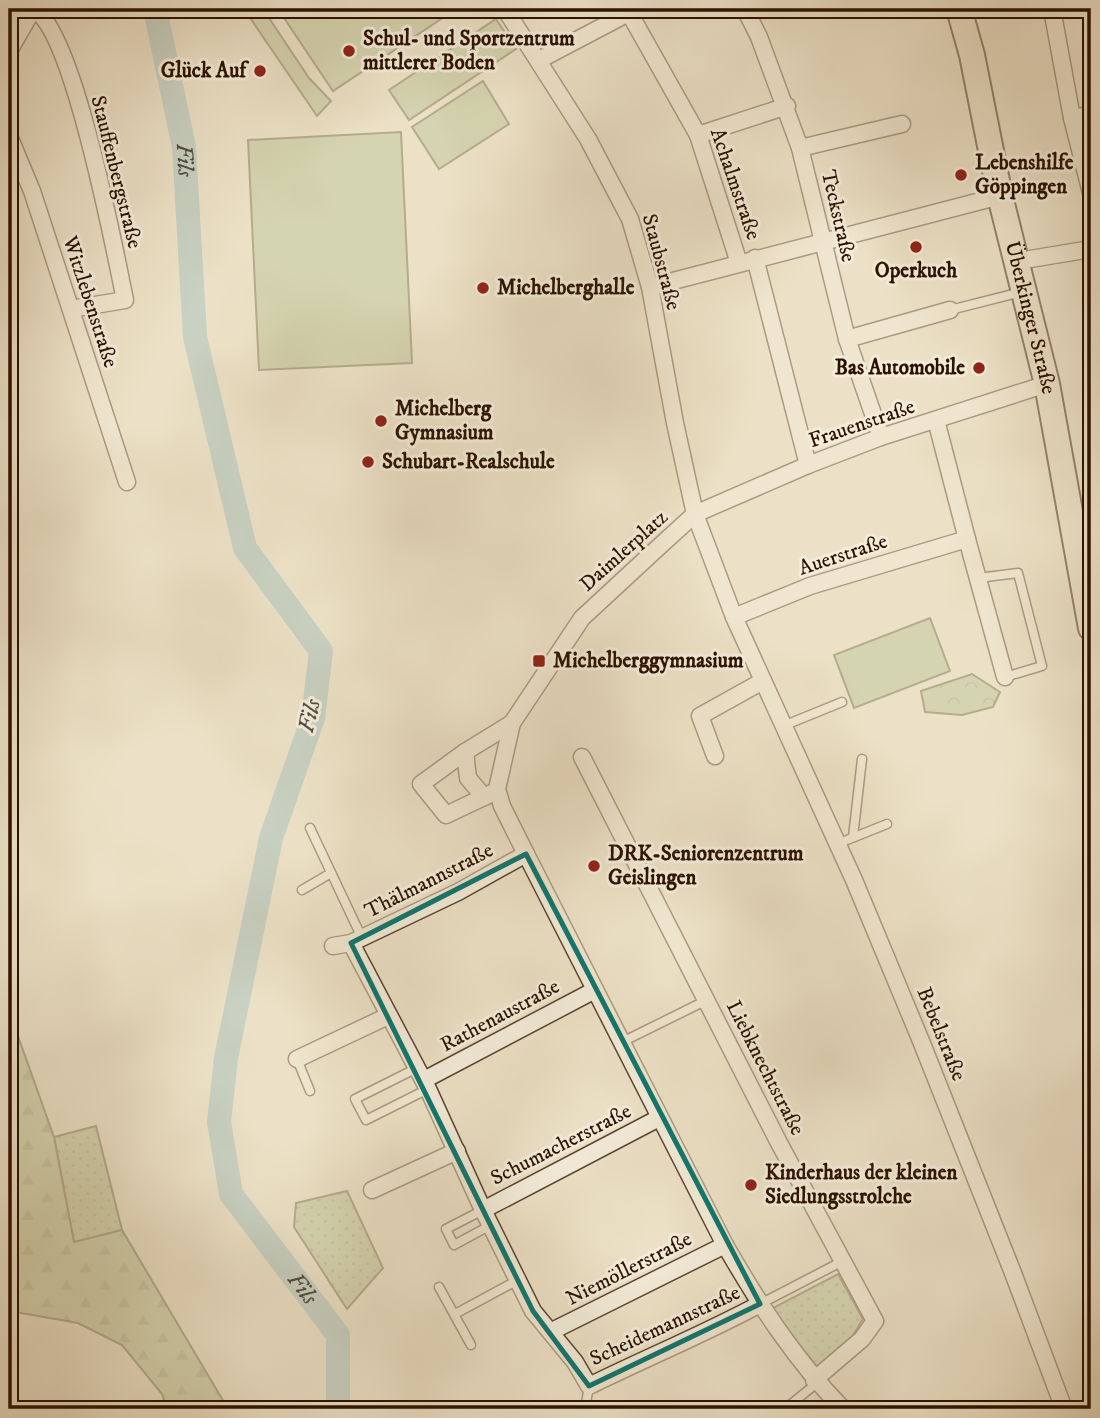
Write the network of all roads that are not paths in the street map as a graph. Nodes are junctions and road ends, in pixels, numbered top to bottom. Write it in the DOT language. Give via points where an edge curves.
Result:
graph roads {
  1 [pos="33,9"];
  2 [pos="505,9"];
  3 [pos="745,9"];
  4 [pos="959,9"];
  5 [pos="1052,9"];
  6 [pos="630,10"];
  7 [pos="9,51"];
  8 [pos="539,60"];
  9 [pos="787,106"];
  10 [pos="1091,115"];
  11 [pos="1072,118"];
  12 [pos="902,124"];
  13 [pos="698,135"];
  14 [pos="9,136"];
  15 [pos="800,148"];
  16 [pos="1091,193"];
  17 [pos="1000,196"];
  18 [pos="823,244"];
  19 [pos="1091,249"];
  20 [pos="747,261"];
  21 [pos="1018,261"];
  22 [pos="650,287"];
  23 [pos="1024,291"];
  24 [pos="71,309"];
  25 [pos="950,310"];
  26 [pos="847,339"];
  27 [pos="1047,384"];
  28 [pos="936,420"];
  29 [pos="881,437"];
  30 [pos="808,465"];
  31 [pos="127,482"];
  32 [pos="695,514"];
  33 [pos="967,539"];
  34 [pos="978,578"];
  35 [pos="734,617"];
  36 [pos="1091,628"];
  37 [pos="1005,677"];
  38 [pos="762,681"];
  39 [pos="842,702"];
  40 [pos="516,716"];
  41 [pos="783,726"];
  42 [pos="466,752"];
  43 [pos="715,756"];
  44 [pos="582,757"];
  45 [pos="862,759"];
  46 [pos="491,793"];
  47 [pos="887,824"];
  48 [pos="310,828"];
  49 [pos="853,837"];
  50 [pos="837,844"];
  51 [pos="526,855"];
  52 [pos="331,873"];
  53 [pos="302,890"];
  54 [pos="357,940"];
  55 [pos="333,946"];
  56 [pos="595,990"];
  57 [pos="707,1000"];
  58 [pos="385,1009"];
  59 [pos="621,1042"];
  60 [pos="297,1059"];
  61 [pos="423,1079"];
  62 [pos="310,1091"];
  63 [pos="659,1118"];
  64 [pos="454,1144"];
  65 [pos="372,1190"];
  66 [pos="483,1210"];
  67 [pos="491,1225"];
  68 [pos="725,1245"];
  69 [pos="841,1262"];
  70 [pos="518,1280"];
  71 [pos="439,1287"];
  72 [pos="760,1304"];
  73 [pos="455,1314"];
  74 [pos="552,1331"];
  75 [pos="471,1345"];
  76 [pos="816,1381"];
  77 [pos="589,1386"];
  78 [pos="585,1409"];
  79 [pos="785,1409"];
  80 [pos="843,1409"];
  81 [pos="1064,1409"];
  1 -- 7 [label="street"];
  1 -- 24 [label="street, Stauffenbergstraße" via="46,20 65,61 91,143 125,300"];
  2 -- 8 [label="street, Staubstraße"];
  3 -- 9 [label="street, Teckstraße"];
  4 -- 17 [label="main road, Überkinger Straße"];
  5 -- 11 [label="street"];
  6 -- 8 [label="street"];
  6 -- 13 [label="street, Achalmstraße"];
  8 -- 22 [label="street, Staubstraße" via="630,219"];
  9 -- 13 [label="street"];
  9 -- 15 [label="street, Teckstraße"];
  10 -- 11 [label="street"];
  11 -- 16 [label="street"];
  12 -- 15 [label="street"];
  13 -- 20 [label="street, Achalmstraße"];
  14 -- 24 [label="street, Witzlebenstraße"];
  15 -- 18 [label="street, Teckstraße"];
  17 -- 18 [label="street"];
  17 -- 21 [label="main road, Überkinger Straße"];
  18 -- 20 [label="street"];
  18 -- 26 [label="street, Teckstraße"];
  19 -- 21 [label="street"];
  20 -- 22 [label="street"];
  20 -- 30 [label="street, Achalmstraße"];
  21 -- 23 [label="main road, Überkinger Straße"];
  22 -- 32 [label="street, Staubstraße"];
  23 -- 25 [label="lane"];
  23 -- 27 [label="main road, Überkinger Straße"];
  24 -- 31 [label="street, Witzlebenstraße"];
  25 -- 26 [label="street"];
  26 -- 29 [label="street, Teckstraße"];
  27 -- 28 [label="street, Frauenstraße"];
  27 -- 36 [label="main road, Überkinger Straße"];
  28 -- 29 [label="street, Frauenstraße"];
  28 -- 33 [label="street"];
  29 -- 30 [label="street, Frauenstraße"];
  30 -- 32 [label="street, Frauenstraße"];
  32 -- 35 [label="street, Daimlerplatz"];
  32 -- 40 [label="street, Daimlerplatz" via="582,618"];
  33 -- 34 [label="street"];
  33 -- 35 [label="street, Auerstraße" via="810,586"];
  34 -- 37 [label="street"];
  34 -- 37 [label="lane" via="1018,573 1042,666"];
  35 -- 38 [label="street, Bebelstraße"];
  38 -- 41 [label="street, Bebelstraße"];
  38 -- 43 [label="street" via="699,716"];
  39 -- 41 [label="lane"];
  40 -- 42 [label="street"];
  40 -- 46 [label="street"];
  41 -- 50 [label="street, Bebelstraße"];
  42 -- 46 [label="street" via="468,778"];
  42 -- 46 [label="street" via="421,784 446,815"];
  44 -- 57 [label="street, Liebknechtstraße"];
  45 -- 49 [label="lane"];
  46 -- 51 [label="street"];
  47 -- 49 [label="lane"];
  48 -- 52 [label="lane"];
  49 -- 50 [label="lane"];
  50 -- 81 [label="street, Bebelstraße" via="951,1113"];
  51 -- 54 [label="street, Thälmannstraße"];
  51 -- 56 [label="street"];
  52 -- 53 [label="lane"];
  52 -- 54 [label="lane"];
  54 -- 55 [label="street, Thälmannstraße"];
  54 -- 58 [label="street, Thälmannstraße"];
  56 -- 59 [label="street"];
  56 -- 61 [label="street, Rathenaustraße"];
  57 -- 59 [label="lane"];
  57 -- 69 [label="street, Liebknechtstraße"];
  58 -- 60 [label="street"];
  58 -- 61 [label="street"];
  59 -- 63 [label="street"];
  60 -- 62 [label="lane"];
  61 -- 61 [label="lane" via="366,1120 355,1099"];
  61 -- 64 [label="street"];
  63 -- 66 [label="street, Schumacherstraße"];
  63 -- 68 [label="street"];
  64 -- 65 [label="street"];
  64 -- 66 [label="street, Schumacherstraße"];
  66 -- 67 [label="street, Schumacherstraße"];
  66 -- 67 [label="lane" via="446,1229 454,1245"];
  67 -- 70 [label="street, Schumacherstraße"];
  68 -- 72 [label="street"];
  68 -- 74 [label="street, Niemöllerstraße"];
  69 -- 72 [label="lane"];
  69 -- 76 [label="street, Liebknechtstraße" via="875,1321"];
  70 -- 73 [label="lane"];
  70 -- 74 [label="street, Niemöllerstraße" via="533,1311"];
  71 -- 73 [label="lane"];
  72 -- 76 [label="street"];
  72 -- 77 [label="street, Scheidemannstraße"];
  73 -- 75 [label="lane"];
  74 -- 77 [label="street, Niemöllerstraße"];
  76 -- 79 [label="lane"];
  76 -- 80 [label="street"];
  77 -- 78 [label="lane"];
}
